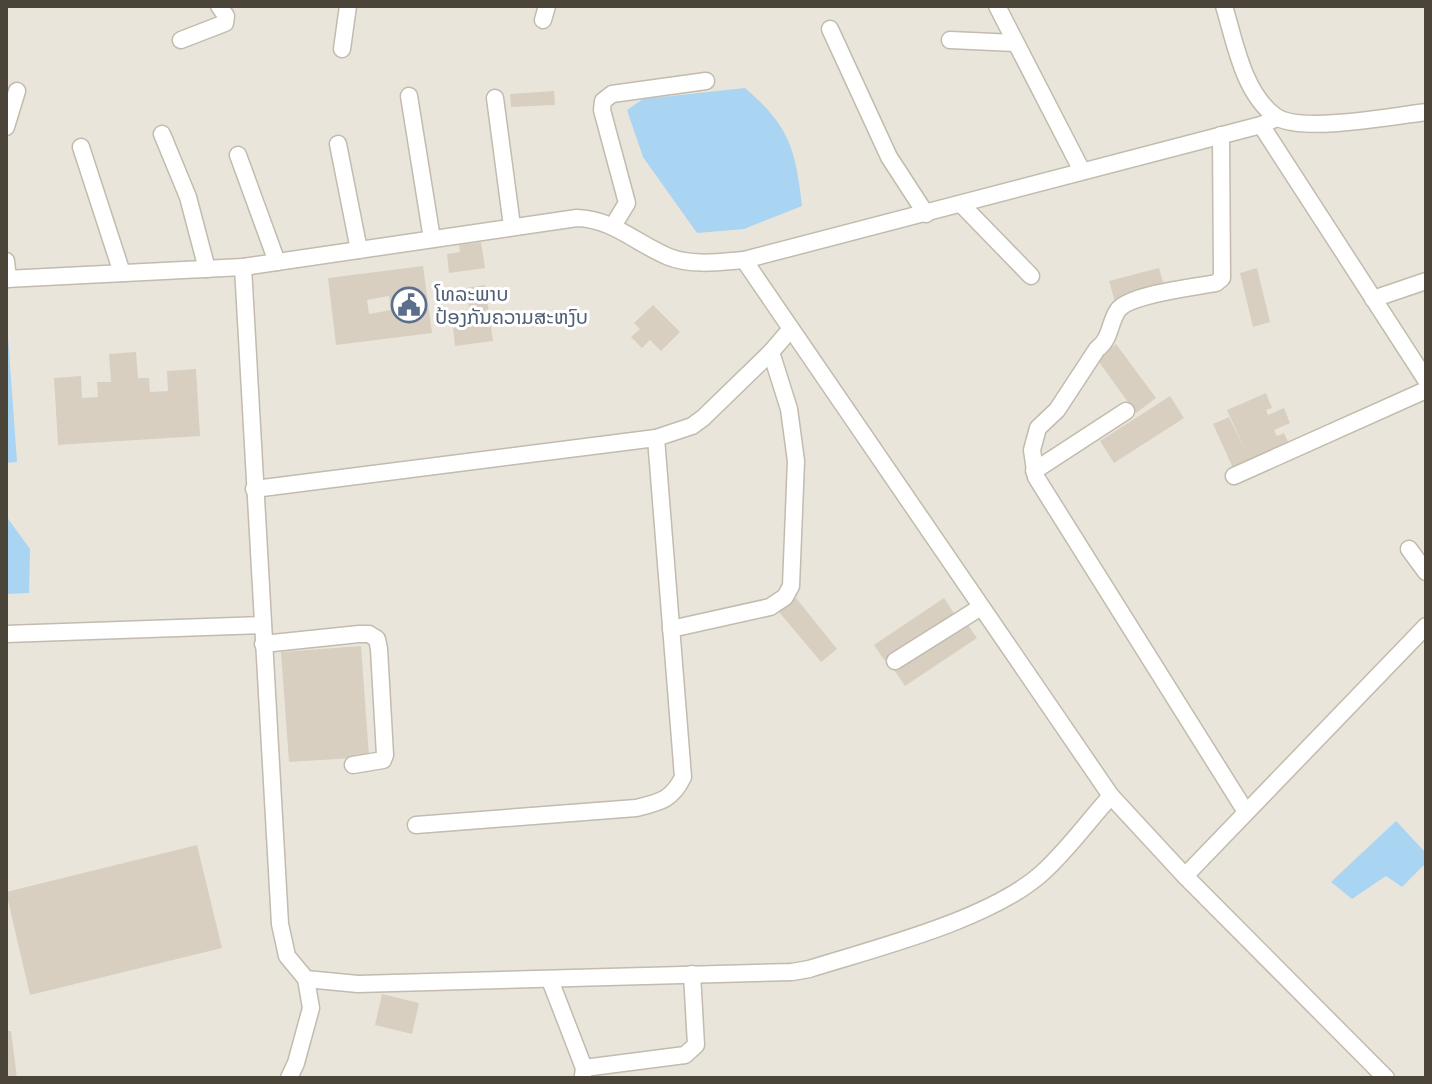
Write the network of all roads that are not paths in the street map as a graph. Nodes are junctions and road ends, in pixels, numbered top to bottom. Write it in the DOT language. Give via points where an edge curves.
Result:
graph roads {
  1 [pos="219,6"];
  2 [pos="348,6"];
  3 [pos="997,6"];
  4 [pos="1224,6"];
  5 [pos="830,29"];
  6 [pos="181,40"];
  7 [pos="950,40"];
  8 [pos="1015,43"];
  9 [pos="342,49"];
  10 [pos="706,81"];
  11 [pos="17,91"];
  12 [pos="409,96"];
  13 [pos="495,98"];
  14 [pos="1426,112"];
  15 [pos="1269,121"];
  16 [pos="6,127"];
  17 [pos="162,134"];
  18 [pos="1221,135"];
  19 [pos="338,144"];
  20 [pos="81,147"];
  21 [pos="238,155"];
  22 [pos="1082,171"];
  23 [pos="961,204"];
  24 [pos="926,214"];
  25 [pos="512,226"];
  26 [pos="613,226"];
  27 [pos="432,239"];
  28 [pos="359,250"];
  29 [pos="744,260"];
  30 [pos="6,261"];
  31 [pos="277,262"];
  32 [pos="243,267"];
  33 [pos="207,269"];
  34 [pos="122,273"];
  35 [pos="1031,276"];
  36 [pos="7,279"];
  37 [pos="1426,281"];
  38 [pos="1373,299"];
  39 [pos="790,330"];
  40 [pos="771,352"];
  41 [pos="1424,374"];
  42 [pos="1426,390"];
  43 [pos="1126,411"];
  44 [pos="656,438"];
  45 [pos="1034,471"];
  46 [pos="1234,476"];
  47 [pos="254,489"];
  48 [pos="1409,549"];
  49 [pos="1426,572"];
  50 [pos="981,607"];
  51 [pos="263,625"];
  52 [pos="1426,626"];
  53 [pos="671,629"];
  54 [pos="6,634"];
  55 [pos="263,644"];
  56 [pos="895,661"];
  57 [pos="353,765"];
  58 [pos="1111,796"];
  59 [pos="1246,812"];
  60 [pos="416,825"];
  61 [pos="1185,876"];
  62 [pos="692,974"];
  63 [pos="306,979"];
  64 [pos="550,980"];
  65 [pos="584,1073"];
  66 [pos="289,1078"];
  67 [pos="1386,1078"];
  1 -- 6 [label="street" via="225,23"];
  2 -- 9 [label="street"];
  3 -- 8 [label="street"];
  4 -- 15 [label="street"];
  5 -- 24 [label="street" via="889,157"];
  7 -- 8 [label="street"];
  8 -- 22 [label="street"];
  10 -- 26 [label="street" via="612,94 603,101 627,203"];
  11 -- 16 [label="street"];
  12 -- 27 [label="street"];
  13 -- 25 [label="street"];
  14 -- 15 [label="street" via="1321,125"];
  15 -- 18 [label="street"];
  15 -- 38 [label="street"];
  17 -- 33 [label="street" via="188,197"];
  18 -- 22 [label="street"];
  18 -- 45 [label="street" via="1222,278 1140,299 1117,312 1104,344 1038,428"];
  19 -- 28 [label="street"];
  20 -- 34 [label="street"];
  21 -- 31 [label="street"];
  22 -- 23 [label="street"];
  23 -- 24 [label="street"];
  23 -- 35 [label="street"];
  24 -- 29 [label="street"];
  25 -- 26 [label="street" via="577,218"];
  25 -- 27 [label="street"];
  26 -- 29 [label="street" via="670,257"];
  27 -- 28 [label="street"];
  28 -- 31 [label="street"];
  29 -- 39 [label="street"];
  30 -- 36 [label="street"];
  31 -- 32 [label="street"];
  32 -- 33 [label="street"];
  32 -- 47 [label="street"];
  33 -- 34 [label="street"];
  34 -- 36 [label="street"];
  37 -- 38 [label="street"];
  38 -- 41 [label="street"];
  39 -- 40 [label="street"];
  39 -- 50 [label="street"];
  40 -- 44 [label="street" via="703,418"];
  40 -- 53 [label="street" via="789,409 796,461 791,586 770,607"];
  42 -- 46 [label="street"];
  43 -- 45 [label="street"];
  44 -- 47 [label="street"];
  44 -- 53 [label="street"];
  45 -- 59 [label="street"];
  47 -- 51 [label="street"];
  48 -- 49 [label="street"];
  50 -- 56 [label="street"];
  50 -- 58 [label="street"];
  51 -- 54 [label="street"];
  51 -- 55 [label="street"];
  52 -- 59 [label="street"];
  53 -- 60 [label="street" via="683,777 676,791 659,803 636,808"];
  55 -- 57 [label="street" via="359,634 377,639 385,755 377,762"];
  55 -- 63 [label="street" via="280,924 287,956"];
  58 -- 61 [label="street"];
  58 -- 62 [label="street" via="1042,873 980,910 809,969"];
  59 -- 61 [label="street"];
  61 -- 67 [label="street"];
  62 -- 64 [label="street"];
  62 -- 65 [label="street" via="692,1049 685,1055"];
  63 -- 64 [label="street" via="358,984"];
  63 -- 66 [label="street" via="311,1008"];
  64 -- 65 [label="street"];
}
